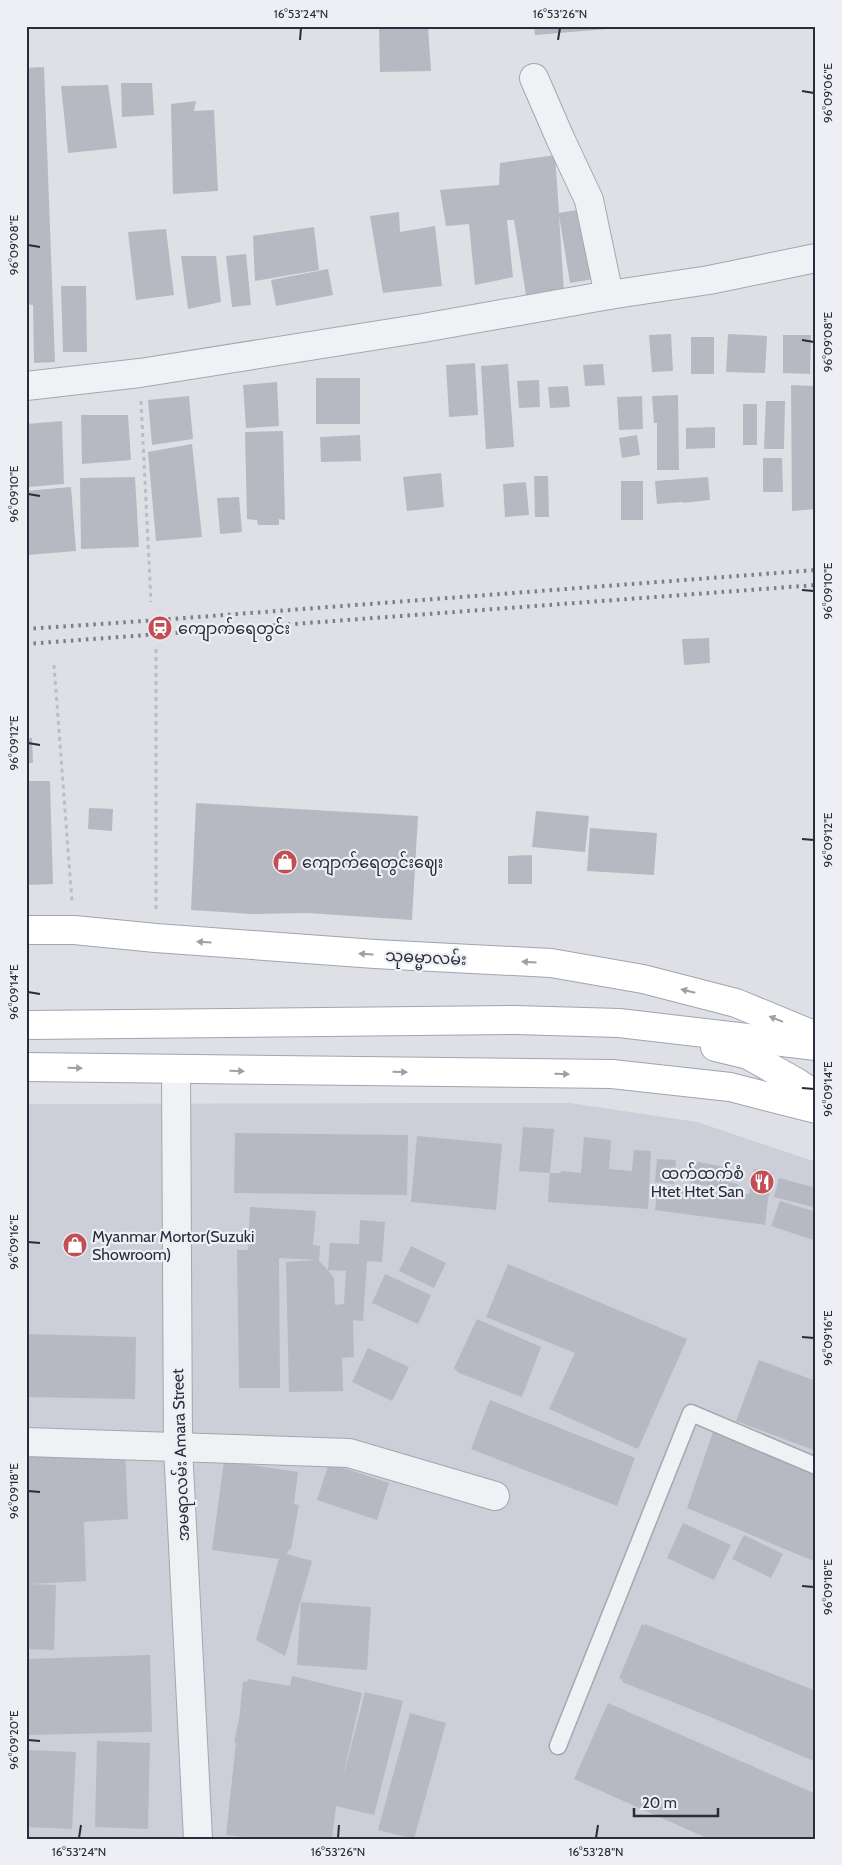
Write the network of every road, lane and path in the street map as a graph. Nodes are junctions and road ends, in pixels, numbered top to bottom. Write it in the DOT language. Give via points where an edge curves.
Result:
graph roads {
  1 [pos="534,78"];
  2 [pos="816,258"];
  3 [pos="609,295"];
  4 [pos="140,373"];
  5 [pos="26,386"];
  6 [pos="151,602"];
  7 [pos="156,648"];
  8 [pos="54,665"];
  9 [pos="26,930"];
  10 [pos="74,930"];
  11 [pos="156,938"];
  12 [pos="619,1023"];
  13 [pos="26,1024"];
  14 [pos="816,1036"];
  15 [pos="816,1046"];
  16 [pos="26,1067"];
  17 [pos="176,1070"];
  18 [pos="816,1095"];
  19 [pos="816,1109"];
  20 [pos="26,1442"];
  21 [pos="178,1447"];
  22 [pos="816,1466"];
  23 [pos="495,1496"];
  24 [pos="558,1746"];
  25 [pos="198,1839"];
  1 -- 3 [label="street" via="589,200"];
  2 -- 3 [label="street" via="709,280"];
  3 -- 4 [label="street"];
  4 -- 5 [label="street"];
  4 -- 6 [label="path"];
  7 -- 11 [label="path"];
  8 -- 10 [label="path"];
  9 -- 10 [label="main road, သုဓမ္မာလမ်း"];
  10 -- 11 [label="main road, သုဓမ္မာလမ်း"];
  14 -- 11 [label="main road, သုဓမ္မာလမ်း, one-way" via="736,1003 643,979 550,963"];
  12 -- 13 [label="main road" via="505,1020"];
  12 -- 15 [label="main road"];
  12 -- 18 [label="main road" via="748,1056"];
  16 -- 17 [label="main road, one-way"];
  17 -- 19 [label="main road, one-way" via="612,1074 730,1087"];
  17 -- 21 [label="street, အမရာလမ်း Amara Street"];
  20 -- 21 [label="street"];
  21 -- 23 [label="street" via="349,1452"];
  21 -- 25 [label="street, အမရာလမ်း Amara Street"];
  22 -- 24 [label="lane" via="691,1413"];
}
